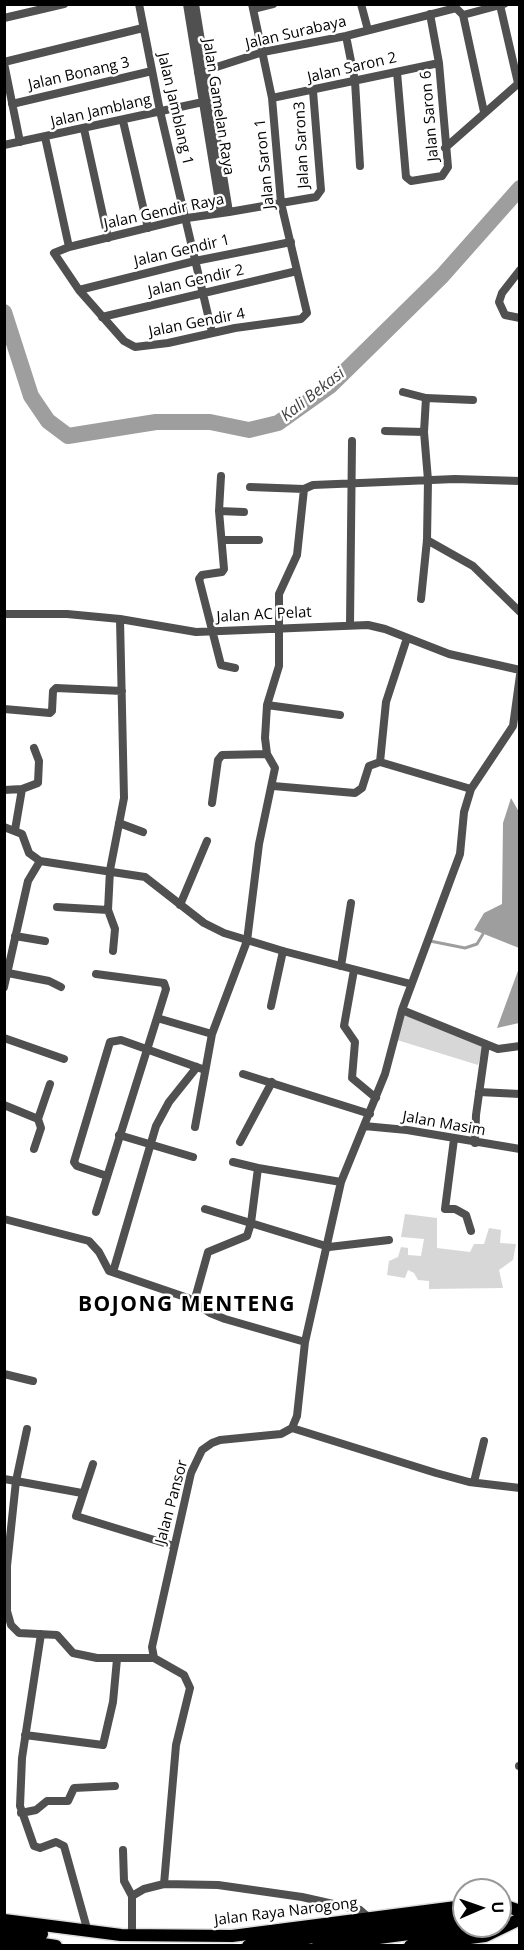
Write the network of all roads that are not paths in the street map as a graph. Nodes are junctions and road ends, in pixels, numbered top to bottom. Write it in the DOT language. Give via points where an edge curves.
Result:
graph roads {
  1 [pos="63,4"];
  2 [pos="139,4"];
  3 [pos="187,4"];
  4 [pos="195,4"];
  5 [pos="273,4"];
  6 [pos="362,4"];
  7 [pos="502,5"];
  8 [pos="455,6"];
  9 [pos="488,6"];
  10 [pos="253,7"];
  11 [pos="430,14"];
  12 [pos="463,15"];
  13 [pos="4,18"];
  14 [pos="143,28"];
  15 [pos="368,30"];
  16 [pos="346,36"];
  17 [pos="263,52"];
  18 [pos="4,62"];
  19 [pos="439,63"];
  20 [pos="152,71"];
  21 [pos="397,72"];
  22 [pos="202,73"];
  23 [pos="355,81"];
  24 [pos="519,83"];
  25 [pos="313,91"];
  26 [pos="205,96"];
  27 [pos="272,98"];
  28 [pos="12,104"];
  29 [pos="160,111"];
  30 [pos="484,112"];
  31 [pos="123,121"];
  32 [pos="84,129"];
  33 [pos="45,137"];
  34 [pos="20,142"];
  35 [pos="4,145"];
  36 [pos="445,148"];
  37 [pos="360,166"];
  38 [pos="281,203"];
  39 [pos="226,213"];
  40 [pos="187,218"];
  41 [pos="148,228"];
  42 [pos="108,238"];
  43 [pos="291,242"];
  44 [pos="69,247"];
  45 [pos="54,253"];
  46 [pos="195,261"];
  47 [pos="519,270"];
  48 [pos="297,271"];
  49 [pos="79,290"];
  50 [pos="202,294"];
  51 [pos="102,317"];
  52 [pos="519,318"];
  53 [pos="212,332"];
  54 [pos="402,392"];
  55 [pos="426,398"];
  56 [pos="473,400"];
  57 [pos="385,431"];
  58 [pos="424,432"];
  59 [pos="352,441"];
  60 [pos="222,476"];
  61 [pos="428,480"];
  62 [pos="519,481"];
  63 [pos="351,484"];
  64 [pos="250,487"];
  65 [pos="304,489"];
  66 [pos="219,511"];
  67 [pos="244,512"];
  68 [pos="222,540"];
  69 [pos="259,540"];
  70 [pos="427,540"];
  71 [pos="421,599"];
  72 [pos="519,612"];
  73 [pos="4,614"];
  74 [pos="120,619"];
  75 [pos="350,624"];
  76 [pos="280,627"];
  77 [pos="214,631"];
  78 [pos="408,638"];
  79 [pos="235,668"];
  80 [pos="519,670"];
  81 [pos="519,675"];
  82 [pos="122,691"];
  83 [pos="267,705"];
  84 [pos="4,709"];
  85 [pos="340,714"];
  86 [pos="34,748"];
  87 [pos="267,754"];
  88 [pos="380,762"];
  89 [pos="273,786"];
  90 [pos="22,789"];
  91 [pos="471,789"];
  92 [pos="4,790"];
  93 [pos="212,802"];
  94 [pos="119,823"];
  95 [pos="4,827"];
  96 [pos="15,830"];
  97 [pos="143,832"];
  98 [pos="207,841"];
  99 [pos="40,861"];
  100 [pos="110,870"];
  101 [pos="351,903"];
  102 [pos="180,905"];
  103 [pos="57,907"];
  104 [pos="108,910"];
  105 [pos="15,936"];
  106 [pos="45,941"];
  107 [pos="247,941"];
  108 [pos="113,951"];
  109 [pos="283,951"];
  110 [pos="8,958"];
  111 [pos="341,966"];
  112 [pos="354,970"];
  113 [pos="8,973"];
  114 [pos="96,974"];
  115 [pos="411,984"];
  116 [pos="4,987"];
  117 [pos="61,987"];
  118 [pos="271,1006"];
  119 [pos="402,1010"];
  120 [pos="157,1018"];
  121 [pos="212,1034"];
  122 [pos="4,1038"];
  123 [pos="486,1044"];
  124 [pos="519,1046"];
  125 [pos="146,1050"];
  126 [pos="64,1059"];
  127 [pos="201,1068"];
  128 [pos="243,1074"];
  129 [pos="272,1082"];
  130 [pos="50,1084"];
  131 [pos="479,1092"];
  132 [pos="519,1094"];
  133 [pos="376,1098"];
  134 [pos="4,1105"];
  135 [pos="370,1113"];
  136 [pos="38,1119"];
  137 [pos="364,1126"];
  138 [pos="195,1127"];
  139 [pos="119,1135"];
  140 [pos="454,1139"];
  141 [pos="240,1142"];
  142 [pos="475,1143"];
  143 [pos="152,1145"];
  144 [pos="34,1149"];
  145 [pos="519,1149"];
  146 [pos="193,1157"];
  147 [pos="233,1162"];
  148 [pos="258,1168"];
  149 [pos="107,1176"];
  150 [pos="342,1182"];
  151 [pos="205,1209"];
  152 [pos="96,1212"];
  153 [pos="4,1219"];
  154 [pos="251,1223"];
  155 [pos="471,1231"];
  156 [pos="389,1240"];
  157 [pos="329,1247"];
  158 [pos="113,1272"];
  159 [pos="194,1302"];
  160 [pos="305,1342"];
  161 [pos="4,1374"];
  162 [pos="33,1381"];
  163 [pos="27,1428"];
  164 [pos="292,1428"];
  165 [pos="484,1441"];
  166 [pos="93,1464"];
  167 [pos="4,1479"];
  168 [pos="16,1481"];
  169 [pos="474,1482"];
  170 [pos="519,1488"];
  171 [pos="82,1493"];
  172 [pos="174,1546"];
  173 [pos="6,1611"];
  174 [pos="41,1634"];
  175 [pos="154,1658"];
  176 [pos="117,1659"];
  177 [pos="25,1735"];
  178 [pos="115,1786"];
  179 [pos="21,1813"];
  180 [pos="123,1850"];
  181 [pos="164,1884"];
  182 [pos="132,1896"];
  183 [pos="452,1907"];
  184 [pos="519,1915"];
  185 [pos="368,1917"];
  186 [pos="452,1919"];
  187 [pos="4,1920"];
  188 [pos="452,1928"];
  189 [pos="4,1929"];
  190 [pos="88,1932"];
  191 [pos="4,1938"];
  192 [pos="133,1942"];
  193 [pos="57,1946"];
  194 [pos="248,1946"];
  195 [pos="318,1946"];
  196 [pos="410,1946"];
  1 -- 13 [label="street"];
  2 -- 14 [label="street, Jalan Jamblang 1"];
  3 -- 22 [label="street, Jalan Gamelan Raya"];
  4 -- 22 [label="street, Jalan Gamelan Raya"];
  5 -- 10 [label="street"];
  6 -- 15 [label="street"];
  7 -- 9 [label="street"];
  7 -- 24 [label="street"];
  8 -- 11 [label="street, Jalan Surabaya"];
  8 -- 12 [label="street, Jalan Surabaya"];
  9 -- 12 [label="street"];
  10 -- 17 [label="street, Jalan Saron 1"];
  11 -- 15 [label="street, Jalan Surabaya"];
  11 -- 19 [label="street, Jalan Saron 6"];
  12 -- 30 [label="street"];
  14 -- 18 [label="street"];
  14 -- 20 [label="street, Jalan Jamblang 1"];
  15 -- 16 [label="street, Jalan Surabaya"];
  16 -- 17 [label="street, Jalan Surabaya"];
  16 -- 23 [label="street"];
  17 -- 22 [label="street, Jalan Surabaya"];
  17 -- 27 [label="street, Jalan Saron 1"];
  18 -- 28 [label="street"];
  19 -- 21 [label="street, Jalan Saron 2"];
  19 -- 36 [label="street, Jalan Saron 6"];
  20 -- 28 [label="street, Jalan Bonang 3"];
  20 -- 29 [label="street, Jalan Jamblang 1"];
  21 -- 23 [label="street, Jalan Saron 2"];
  21 -- 36 [label="street, Jalan Saron 6" via="406,177 415,181 446,173"];
  22 -- 26 [label="street, Jalan Gamelan Raya"];
  23 -- 25 [label="street, Jalan Saron 2"];
  23 -- 37 [label="street"];
  24 -- 30 [label="street"];
  25 -- 27 [label="street, Jalan Saron 2"];
  25 -- 38 [label="street, Jalan Saron3" via="321,190 316,197"];
  26 -- 29 [label="street, Jalan Jamblang"];
  26 -- 39 [label="street, Jalan Gamelan Raya"];
  27 -- 38 [label="street, Jalan Saron 1"];
  28 -- 34 [label="street"];
  29 -- 31 [label="street, Jalan Jamblang"];
  29 -- 40 [label="street, Jalan Jamblang 1"];
  30 -- 36 [label="street"];
  31 -- 32 [label="street, Jalan Jamblang"];
  31 -- 41 [label="street"];
  32 -- 33 [label="street, Jalan Jamblang"];
  32 -- 42 [label="street"];
  33 -- 34 [label="street, Jalan Jamblang"];
  33 -- 44 [label="street"];
  34 -- 35 [label="street, Jalan Jamblang"];
  38 -- 39 [label="street, Jalan Gendir Raya"];
  38 -- 43 [label="street, Jalan Saron 1"];
  39 -- 40 [label="street, Jalan Gendir Raya"];
  40 -- 41 [label="street, Jalan Gendir Raya"];
  40 -- 46 [label="street, Jalan Jamblang 1"];
  41 -- 42 [label="street, Jalan Gendir Raya"];
  42 -- 44 [label="street, Jalan Gendir Raya"];
  43 -- 46 [label="street, Jalan Gendir 1"];
  43 -- 48 [label="street, Jalan Saron 1"];
  44 -- 45 [label="street, Jalan Gendir Raya"];
  45 -- 49 [label="street, Jalan Gendir 4"];
  46 -- 49 [label="street, Jalan Gendir 1"];
  46 -- 50 [label="street, Jalan Jamblang 1"];
  47 -- 52 [label="street" via="502,293 501,310"];
  48 -- 50 [label="street, Jalan Gendir 2"];
  48 -- 53 [label="street, Jalan Gendir 4" via="305,317"];
  49 -- 51 [label="street, Jalan Gendir 4"];
  50 -- 51 [label="street, Jalan Gendir 2"];
  50 -- 53 [label="street, Jalan Jamblang 1"];
  51 -- 53 [label="street, Jalan Gendir 4" via="135,347"];
  54 -- 55 [label="street"];
  55 -- 56 [label="street"];
  55 -- 58 [label="street"];
  57 -- 58 [label="street"];
  58 -- 61 [label="street"];
  59 -- 63 [label="street"];
  60 -- 66 [label="street"];
  61 -- 62 [label="street"];
  61 -- 63 [label="street"];
  61 -- 70 [label="street"];
  63 -- 65 [label="street"];
  63 -- 75 [label="street"];
  64 -- 65 [label="street"];
  65 -- 76 [label="street" via="297,555 280,586"];
  66 -- 67 [label="street"];
  66 -- 68 [label="street"];
  68 -- 69 [label="street"];
  68 -- 77 [label="street" via="223,571 200,577"];
  70 -- 71 [label="street"];
  70 -- 72 [label="street" via="473,566"];
  73 -- 74 [label="street, Jalan AC Pelat"];
  74 -- 77 [label="street, Jalan AC Pelat" via="179,630"];
  74 -- 82 [label="street"];
  75 -- 76 [label="street, Jalan AC Pelat"];
  75 -- 78 [label="street, Jalan AC Pelat" via="375,626"];
  76 -- 77 [label="street, Jalan AC Pelat"];
  76 -- 83 [label="street" via="279,666"];
  77 -- 79 [label="street" via="221,665"];
  78 -- 80 [label="street, Jalan AC Pelat" via="449,654"];
  78 -- 88 [label="street" via="386,702"];
  81 -- 91 [label="street" via="513,726"];
  82 -- 84 [label="street" via="56,688 50,713"];
  82 -- 94 [label="street" via="124,798"];
  83 -- 85 [label="street"];
  83 -- 87 [label="street"];
  86 -- 90 [label="street" via="39,760 38,783"];
  87 -- 89 [label="street" via="275,768"];
  87 -- 93 [label="street" via="222,755"];
  88 -- 89 [label="street" via="369,765 362,788 355,793"];
  88 -- 91 [label="street"];
  89 -- 107 [label="street" via="259,844"];
  90 -- 92 [label="street"];
  90 -- 96 [label="street"];
  91 -- 115 [label="street" via="464,812 460,854"];
  94 -- 97 [label="street"];
  94 -- 100 [label="street"];
  95 -- 96 [label="street"];
  96 -- 99 [label="street" via="23,837 29,853"];
  98 -- 102 [label="street"];
  99 -- 100 [label="street"];
  99 -- 105 [label="street" via="28,881"];
  100 -- 102 [label="street" via="145,877"];
  100 -- 104 [label="street"];
  101 -- 111 [label="street"];
  102 -- 107 [label="street" via="213,928"];
  103 -- 104 [label="street"];
  104 -- 108 [label="street" via="115,929"];
  105 -- 106 [label="street"];
  105 -- 110 [label="street"];
  107 -- 109 [label="street"];
  107 -- 121 [label="street"];
  109 -- 111 [label="street"];
  109 -- 118 [label="street"];
  110 -- 113 [label="street"];
  111 -- 112 [label="street"];
  112 -- 115 [label="street"];
  112 -- 133 [label="street" via="344,1026 355,1042 352,1078"];
  113 -- 116 [label="street"];
  113 -- 117 [label="street"];
  114 -- 120 [label="street" via="164,983 166,989"];
  115 -- 119 [label="street"];
  119 -- 123 [label="street"];
  119 -- 133 [label="street" via="393,1056"];
  120 -- 121 [label="street"];
  120 -- 125 [label="street"];
  121 -- 127 [label="street"];
  122 -- 126 [label="street"];
  123 -- 124 [label="street" via="505,1050"];
  123 -- 131 [label="street"];
  125 -- 127 [label="street"];
  125 -- 139 [label="street"];
  125 -- 149 [label="street" via="121,1040 110,1042 74,1159 76,1166"];
  127 -- 138 [label="street"];
  127 -- 143 [label="street" via="161,1113"];
  128 -- 129 [label="street"];
  129 -- 135 [label="street"];
  129 -- 141 [label="street"];
  130 -- 136 [label="street"];
  131 -- 132 [label="street"];
  131 -- 142 [label="street"];
  133 -- 135 [label="street"];
  134 -- 136 [label="street"];
  135 -- 137 [label="street"];
  136 -- 144 [label="street" via="41,1128"];
  137 -- 140 [label="street, Jalan Masim"];
  137 -- 150 [label="street"];
  139 -- 143 [label="street"];
  139 -- 149 [label="street"];
  140 -- 142 [label="street, Jalan Masim"];
  140 -- 155 [label="street" via="445,1209 466,1215"];
  142 -- 145 [label="street, Jalan Masim"];
  143 -- 146 [label="street"];
  143 -- 158 [label="street"];
  147 -- 148 [label="street"];
  148 -- 150 [label="street"];
  148 -- 154 [label="street"];
  149 -- 152 [label="street"];
  150 -- 157 [label="street"];
  151 -- 154 [label="street"];
  153 -- 158 [label="street" via="89,1241 106,1269"];
  154 -- 157 [label="street"];
  154 -- 159 [label="street" via="244,1239 212,1250 204,1257"];
  156 -- 157 [label="street"];
  157 -- 160 [label="street"];
  158 -- 159 [label="street"];
  159 -- 160 [label="street" via="225,1319"];
  160 -- 164 [label="street" via="297,1416"];
  161 -- 162 [label="street"];
  163 -- 168 [label="street"];
  164 -- 169 [label="street"];
  164 -- 172 [label="street, Jalan Pansor" via="281,1434 220,1440 202,1450 191,1473"];
  165 -- 169 [label="street"];
  166 -- 171 [label="street"];
  167 -- 168 [label="street"];
  168 -- 171 [label="street"];
  168 -- 173 [label="street"];
  169 -- 170 [label="street"];
  171 -- 172 [label="street" via="76,1512 79,1518"];
  172 -- 175 [label="street, Jalan Pansor" via="154,1634"];
  173 -- 174 [label="street" via="19,1633"];
  174 -- 176 [label="street" via="57,1635 73,1653"];
  174 -- 177 [label="street"];
  175 -- 176 [label="street"];
  175 -- 181 [label="street" via="184,1675 190,1688 176,1745"];
  176 -- 177 [label="street" via="103,1745"];
  177 -- 179 [label="street"];
  178 -- 179 [label="street" via="74,1788 68,1802 47,1801 36,1810"];
  179 -- 190 [label="street" via="37,1848 56,1842 64,1846"];
  180 -- 182 [label="street" via="124,1881"];
  181 -- 182 [label="street"];
  181 -- 185 [label="street" via="218,1885 302,1898 360,1910"];
  182 -- 192 [label="street"];
  183 -- 185 [label="main road, Jalan Raya Narogong"];
  184 -- 196 [label="main road" via="485,1936"];
  185 -- 192 [label="main road, Jalan Raya Narogong" via="232,1936"];
  186 -- 194 [label="main road"];
  187 -- 190 [label="main road, Jalan Raya Narogong"];
  188 -- 195 [label="main road"];
  189 -- 192 [label="main road"];
  190 -- 192 [label="main road, Jalan Raya Narogong"];
  191 -- 193 [label="main road"];
}
